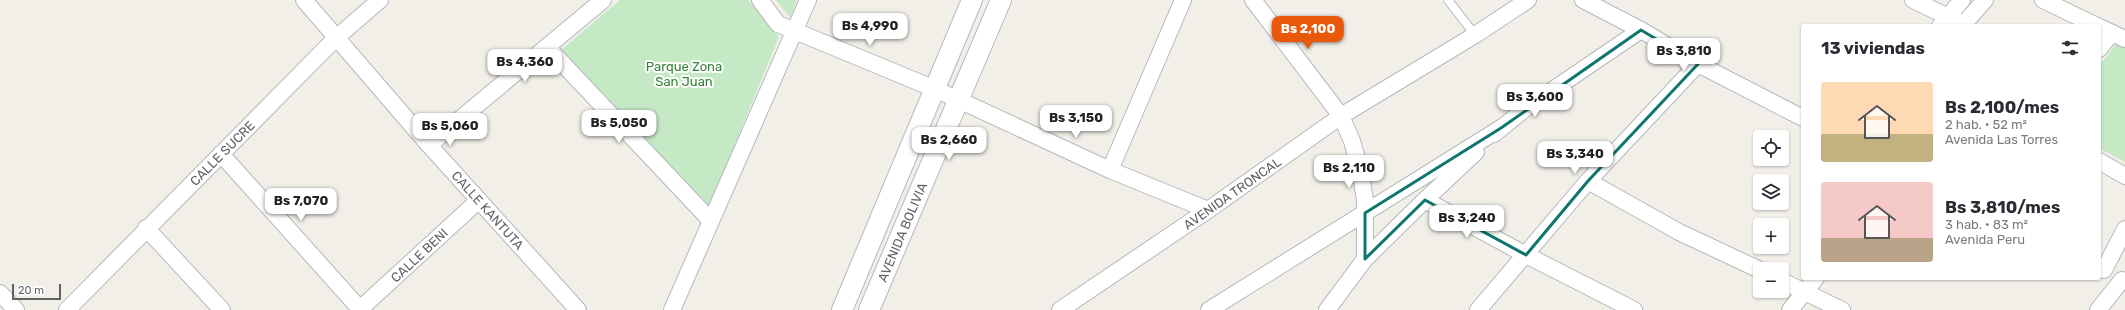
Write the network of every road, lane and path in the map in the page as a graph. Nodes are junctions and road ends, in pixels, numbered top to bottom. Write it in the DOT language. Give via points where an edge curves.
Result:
graph roads {
  1 [pos="304,0"];
  2 [pos="380,0"];
  3 [pos="603,0"];
  4 [pos="760,0"];
  5 [pos="808,0"];
  6 [pos="972,0"];
  7 [pos="1001,0"];
  8 [pos="1183,0"];
  9 [pos="1253,0"];
  10 [pos="1448,0"];
  11 [pos="1528,0"];
  12 [pos="1583,0"];
  13 [pos="1913,0"];
  14 [pos="1962,0"];
  15 [pos="1985,0"];
  16 [pos="2043,0"];
  17 [pos="1944,22"];
  18 [pos="1956,24"];
  19 [pos="1963,24"];
  20 [pos="2093,24"];
  21 [pos="1641,30"];
  22 [pos="794,31"];
  23 [pos="2108,31"];
  24 [pos="1475,35"];
  25 [pos="336,38"];
  26 [pos="2101,45"];
  27 [pos="547,47"];
  28 [pos="1698,64"];
  29 [pos="935,89"];
  30 [pos="958,100"];
  31 [pos="1341,116"];
  32 [pos="1801,117"];
  33 [pos="1501,128"];
  34 [pos="429,145"];
  35 [pos="221,154"];
  36 [pos="2101,162"];
  37 [pos="1110,170"];
  38 [pos="2125,176"];
  39 [pos="1588,181"];
  40 [pos="478,200"];
  41 [pos="1425,200"];
  42 [pos="1208,210"];
  43 [pos="1365,213"];
  44 [pos="711,221"];
  45 [pos="146,228"];
  46 [pos="2125,229"];
  47 [pos="1526,255"];
  48 [pos="1365,259"];
  49 [pos="1753,267"];
  50 [pos="2101,269"];
  51 [pos="1814,280"];
  52 [pos="2123,281"];
  53 [pos="1789,284"];
  54 [pos="1805,292"];
  55 [pos="0,293"];
  56 [pos="1068,308"];
  57 [pos="359,309"];
  58 [pos="16,310"];
  59 [pos="67,310"];
  60 [pos="222,310"];
  61 [pos="578,310"];
  62 [pos="672,310"];
  63 [pos="842,310"];
  64 [pos="869,310"];
  65 [pos="1209,310"];
  66 [pos="1327,310"];
  67 [pos="1478,310"];
  68 [pos="1634,310"];
  69 [pos="1790,310"];
  70 [pos="1842,310"];
  71 [pos="2098,310"];
  1 -- 25 [label="street, CALLE KANTUTA"];
  2 -- 25 [label="street, CALLE SUCRE"];
  3 -- 27 [label="street"];
  4 -- 22 [label="street" via="778,24"];
  5 -- 22 [label="street"];
  6 -- 29 [label="street, AVENIDA BOLIVIA"];
  7 -- 30 [label="street, AVENIDA BOLIVIA"];
  8 -- 37 [label="street"];
  9 -- 31 [label="street"];
  10 -- 24 [label="lane"];
  11 -- 24 [label="street, AVENIDA TRONCAL"];
  12 -- 21 [label="street"];
  13 -- 17 [label="street"];
  14 -- 17 [label="street"];
  15 -- 19 [label="street"];
  16 -- 20 [label="street"];
  17 -- 18 [label="street"];
  21 -- 28 [label="street"];
  21 -- 33 [label="street" via="1526,108"];
  22 -- 29 [label="street"];
  22 -- 44 [label="street"];
  23 -- 26 [label="street"];
  24 -- 31 [label="street, AVENIDA TRONCAL"];
  25 -- 34 [label="street, CALLE KANTUTA"];
  25 -- 35 [label="street, CALLE SUCRE"];
  27 -- 34 [label="street"];
  27 -- 44 [label="street"];
  28 -- 32 [label="street"];
  28 -- 39 [label="street"];
  29 -- 30 [label="street"];
  29 -- 63 [label="street, AVENIDA BOLIVIA"];
  30 -- 37 [label="street"];
  30 -- 64 [label="street, AVENIDA BOLIVIA"];
  31 -- 42 [label="street, AVENIDA TRONCAL"];
  31 -- 43 [label="street" via="1360,169"];
  33 -- 41 [label="street"];
  33 -- 43 [label="street"];
  34 -- 40 [label="street, CALLE KANTUTA"];
  35 -- 45 [label="street, CALLE SUCRE"];
  35 -- 57 [label="street"];
  36 -- 38 [label="street"];
  37 -- 42 [label="street"];
  39 -- 47 [label="street"];
  39 -- 49 [label="street" via="1679,232"];
  40 -- 57 [label="street, CALLE BENI"];
  40 -- 61 [label="street, CALLE KANTUTA"];
  41 -- 47 [label="street"];
  41 -- 48 [label="street"];
  42 -- 56 [label="street, AVENIDA TRONCAL"];
  43 -- 48 [label="street"];
  43 -- 65 [label="street"];
  44 -- 62 [label="street"];
  45 -- 59 [label="street, CALLE SUCRE"];
  45 -- 60 [label="street"];
  46 -- 50 [label="street"];
  47 -- 67 [label="street"];
  47 -- 68 [label="street"];
  48 -- 66 [label="street"];
  50 -- 52 [label="street"];
  51 -- 54 [label="street"];
  52 -- 71 [label="street"];
  53 -- 54 [label="street"];
  54 -- 69 [label="street"];
  54 -- 70 [label="street"];
  55 -- 58 [label="street"];
}
